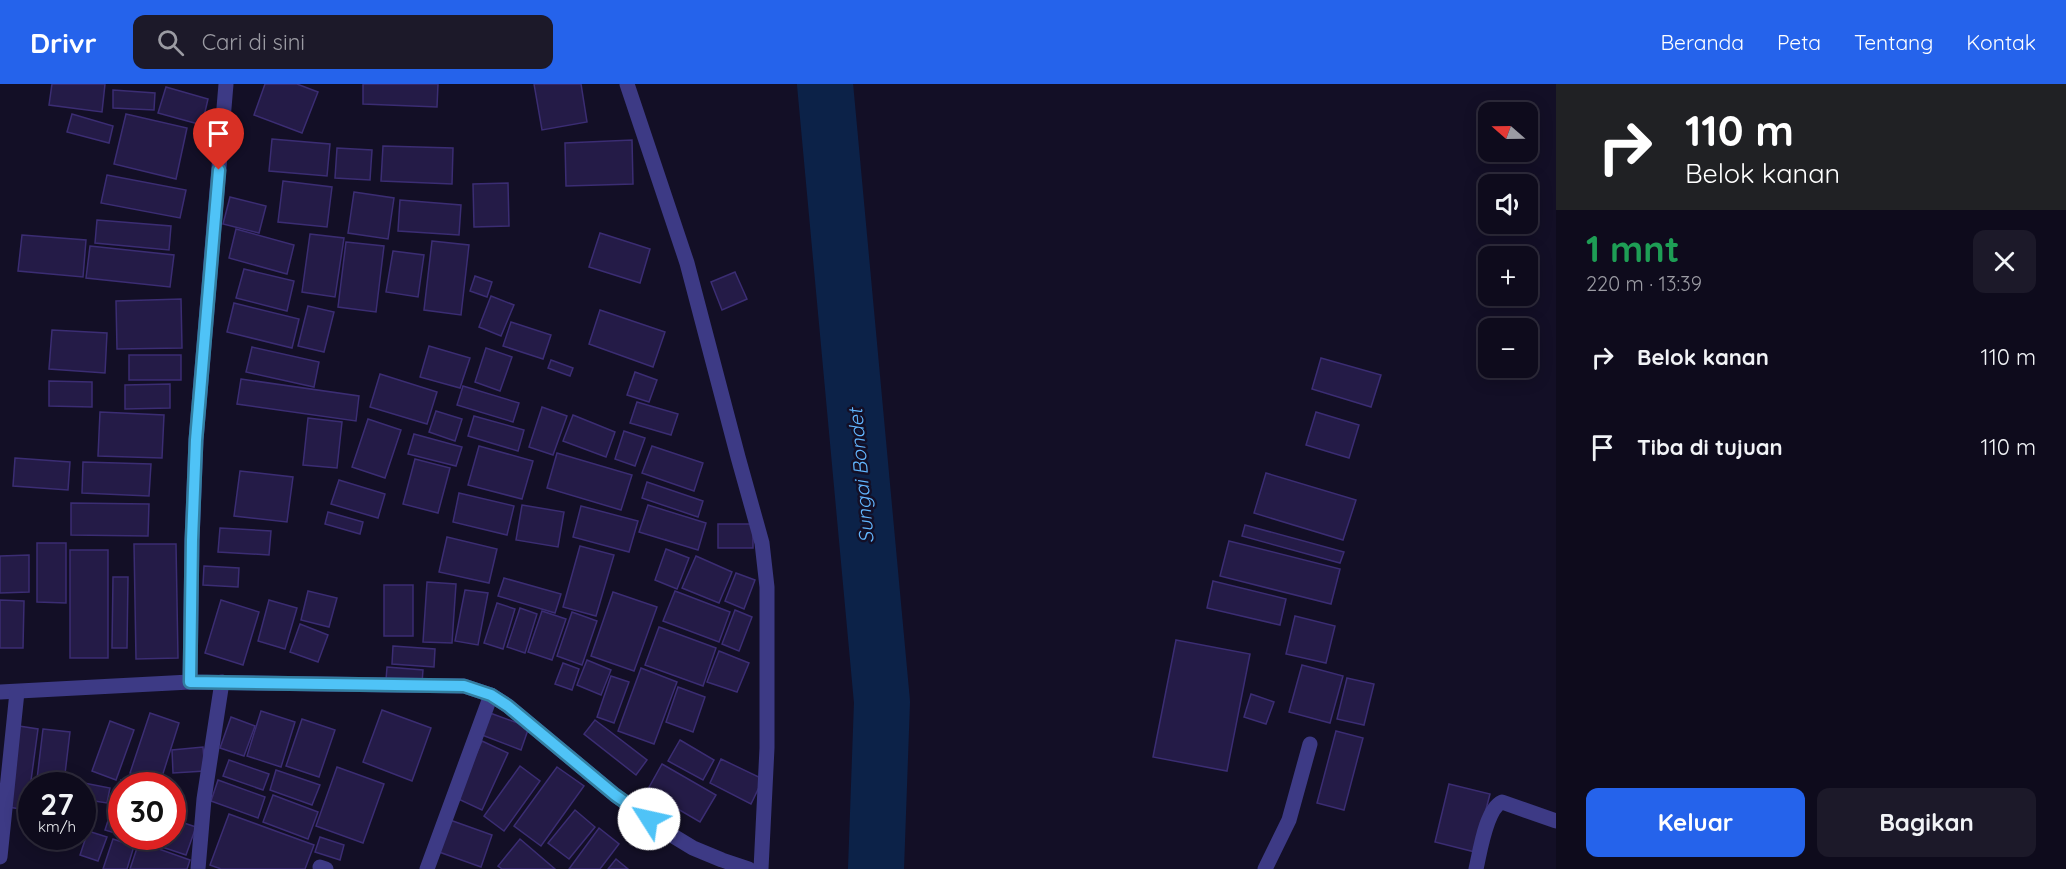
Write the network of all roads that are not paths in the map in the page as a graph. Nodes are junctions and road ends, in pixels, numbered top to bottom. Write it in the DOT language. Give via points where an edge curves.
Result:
graph roads {
  1 [pos="226,84"];
  2 [pos="627,84"];
  3 [pos="190,682"];
  4 [pos="222,682"];
  5 [pos="0,692"];
  6 [pos="17,692"];
  7 [pos="491,695"];
  8 [pos="1310,744"];
  9 [pos="1556,821"];
  10 [pos="0,857"];
  11 [pos="198,869"];
  12 [pos="427,869"];
  13 [pos="749,869"];
  14 [pos="761,869"];
  15 [pos="1265,869"];
  16 [pos="1476,869"];
  1 -- 3 [label="street" via="196,440"];
  2 -- 14 [label="street" via="687,264 762,543 767,587 767,748"];
  3 -- 4 [label="street"];
  3 -- 6 [label="street"];
  4 -- 7 [label="street" via="464,686"];
  4 -- 11 [label="street"];
  5 -- 6 [label="street"];
  6 -- 10 [label="street"];
  7 -- 12 [label="street"];
  7 -- 13 [label="street" via="665,831 693,848"];
  8 -- 15 [label="street" via="1289,820"];
  9 -- 16 [label="street" via="1502,802 1497,804 1490,814"];
}
